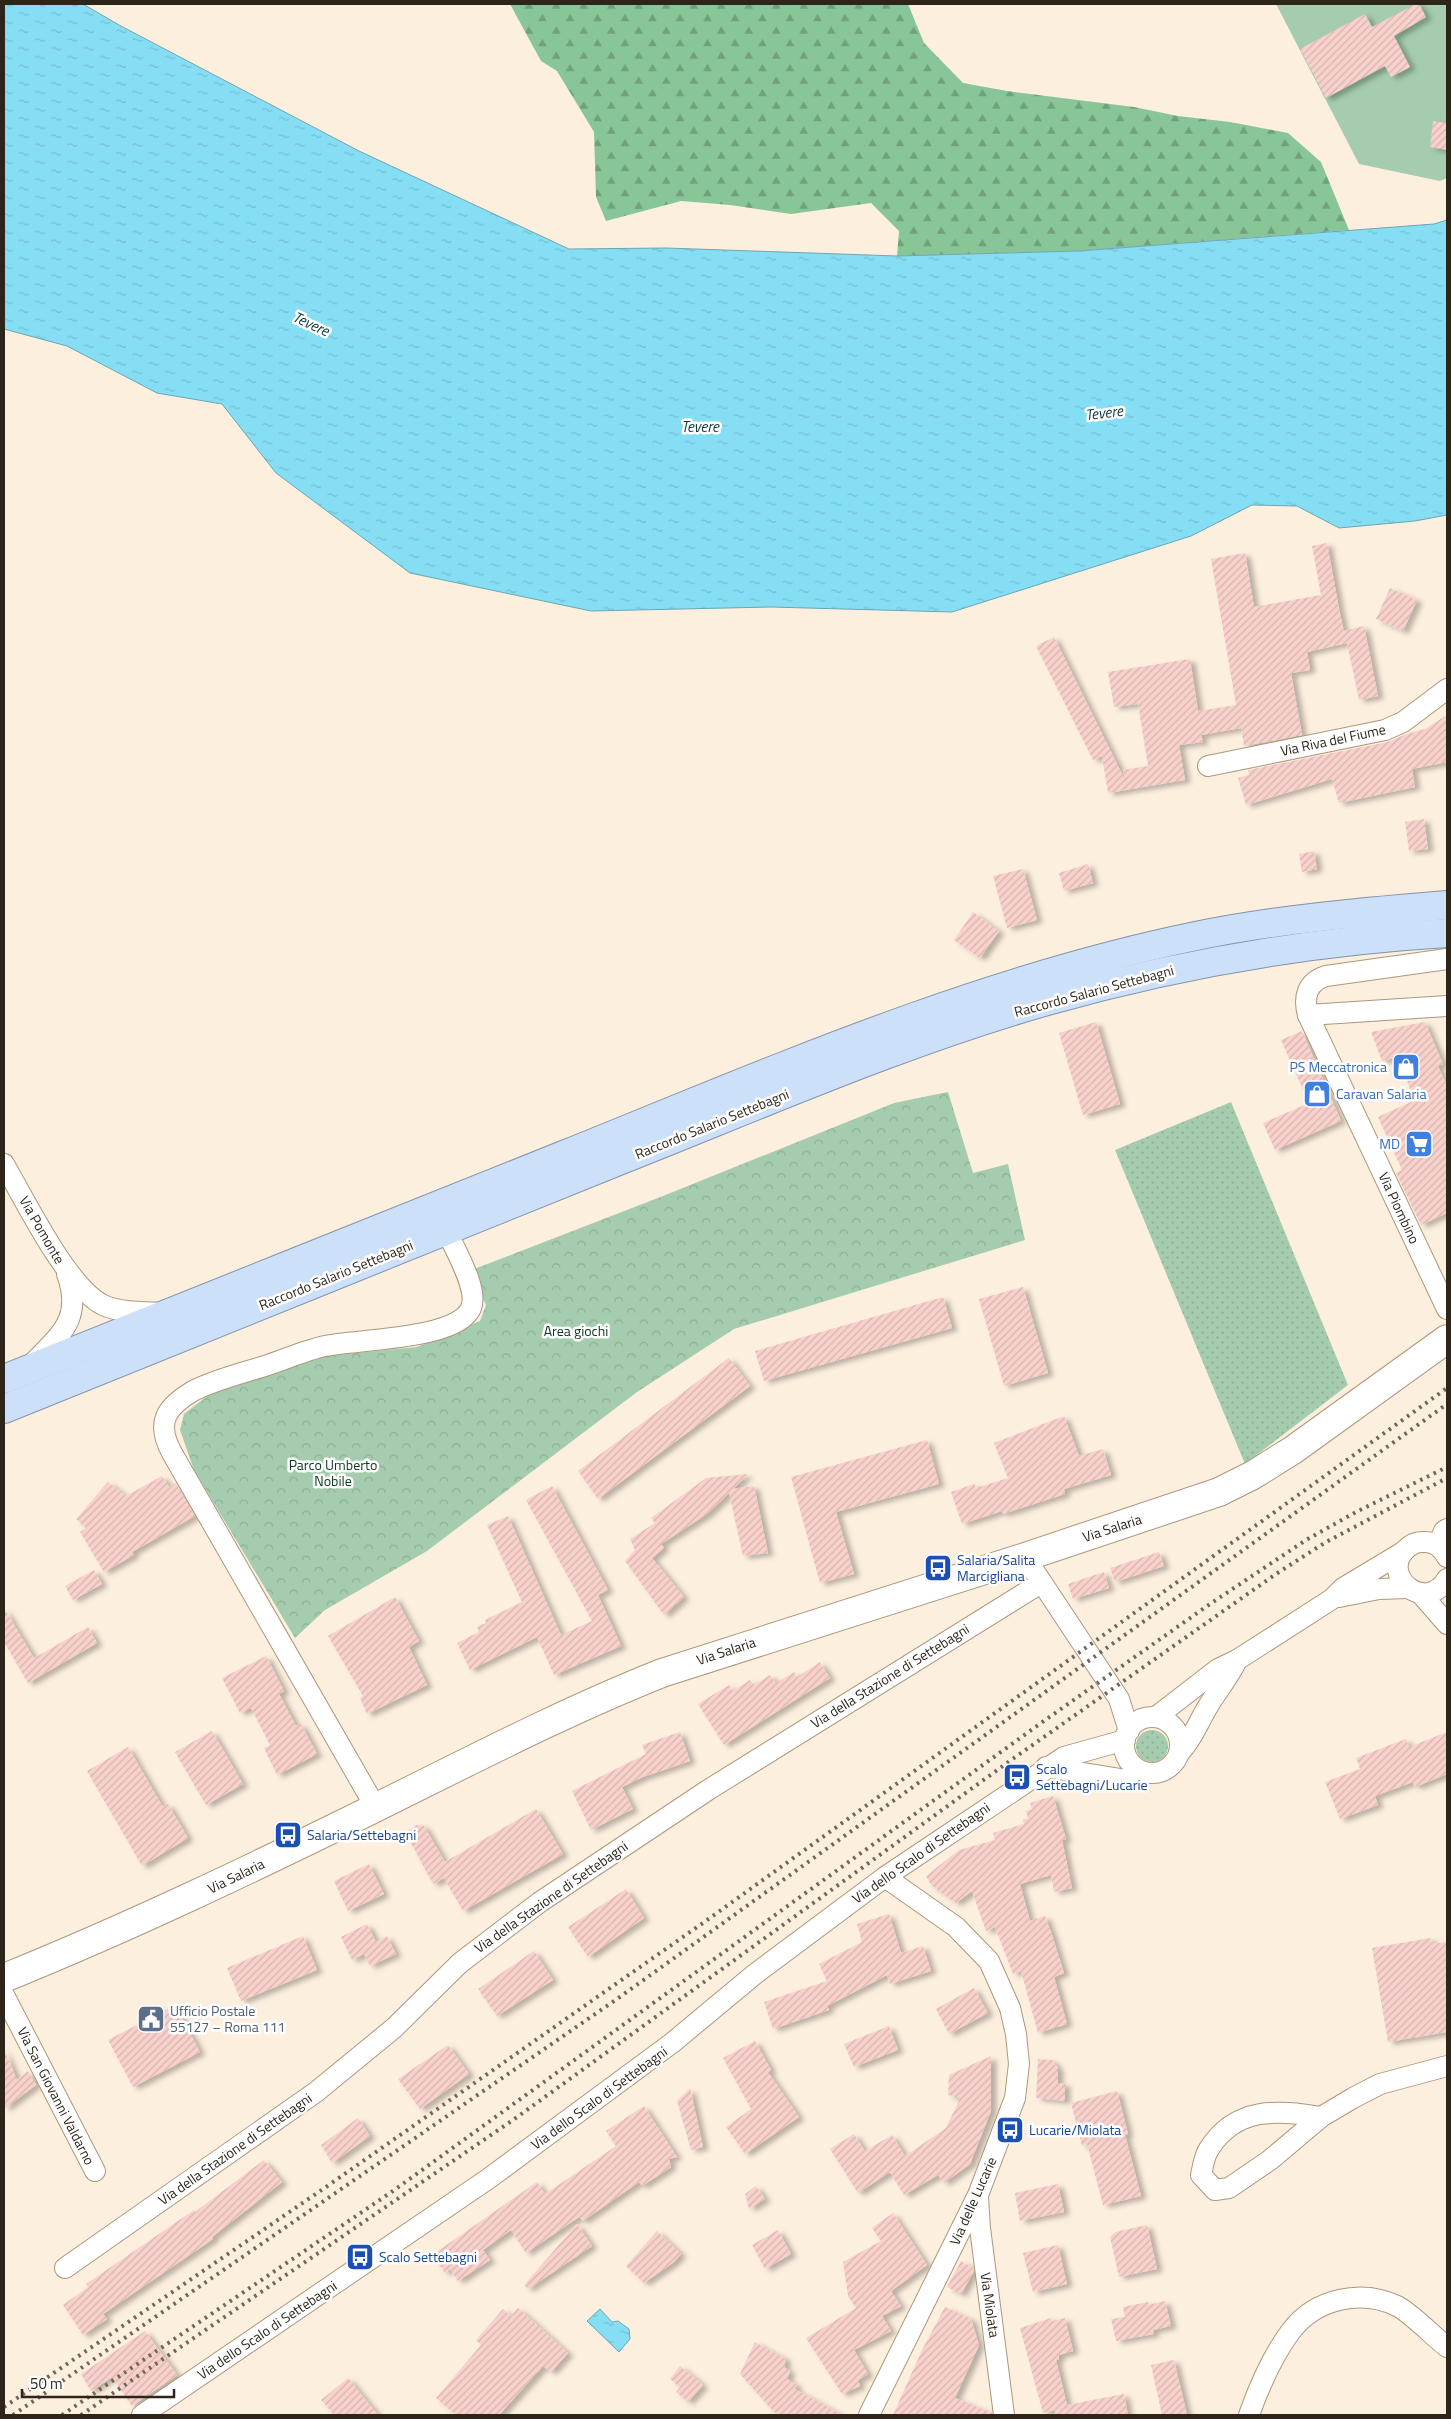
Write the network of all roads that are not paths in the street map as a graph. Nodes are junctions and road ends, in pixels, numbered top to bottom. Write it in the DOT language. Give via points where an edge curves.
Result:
graph roads {
  1 [pos="1447,689"];
  2 [pos="1208,766"];
  3 [pos="1447,905"];
  4 [pos="1447,933"];
  5 [pos="1447,959"];
  6 [pos="1447,1006"];
  7 [pos="1308,1015"];
  8 [pos="4,1164"];
  9 [pos="446,1230"];
  10 [pos="66,1270"];
  11 [pos="1447,1309"];
  12 [pos="167,1313"];
  13 [pos="1447,1339"];
  14 [pos="15,1375"];
  15 [pos="4,1409"];
  16 [pos="1444,1544"];
  17 [pos="1403,1552"];
  18 [pos="1025,1557"];
  19 [pos="1447,1579"];
  20 [pos="1041,1583"];
  21 [pos="1414,1591"];
  22 [pos="1332,1599"];
  23 [pos="1447,1624"];
  24 [pos="1237,1660"];
  25 [pos="1119,1699"];
  26 [pos="1151,1718"];
  27 [pos="1127,1735"];
  28 [pos="1180,1752"];
  29 [pos="1046,1767"];
  30 [pos="1144,1772"];
  31 [pos="376,1808"];
  32 [pos="885,1877"];
  33 [pos="4,1978"];
  34 [pos="4,1995"];
  35 [pos="1447,2066"];
  36 [pos="1321,2117"];
  37 [pos="95,2171"];
  38 [pos="978,2195"];
  39 [pos="66,2268"];
  40 [pos="1447,2348"];
  41 [pos="142,2415"];
  42 [pos="869,2415"];
  43 [pos="1004,2415"];
  44 [pos="1248,2415"];
  1 -- 2 [label="street, Via Riva del Fiume" via="1403,722 1385,730"];
  3 -- 12 [label="main road, Raccordo Salario Settebagni" via="1285,922 1198,936 1122,953 953,1002 827,1049"];
  4 -- 9 [label="main road, Raccordo Salario Settebagni" via="1376,938 1213,961 1047,1002 889,1055"];
  5 -- 7 [label="street" via="1321,978 1307,991"];
  6 -- 7 [label="street"];
  7 -- 11 [label="street, Via Piombino"];
  8 -- 10 [label="street, Via Pomonte"];
  9 -- 15 [label="main road, Raccordo Salario Settebagni"];
  9 -- 31 [label="street" via="473,1294 470,1309 461,1320 420,1334 325,1346 222,1379 184,1397 168,1412 164,1424 172,1453"];
  10 -- 12 [label="street, Via Pomonte" via="84,1291 103,1305"];
  10 -- 14 [label="street, Via Pomonte" via="73,1296 71,1316 62,1333"];
  12 -- 14 [label="main road, Raccordo Salario Settebagni"];
  13 -- 18 [label="street, Via Salaria" via="1322,1431 1235,1485"];
  16 -- 17 [label="street" via="1419,1542"];
  17 -- 21 [label="street" via="1398,1571 1402,1581"];
  17 -- 22 [label="street" via="1343,1588"];
  18 -- 20 [label="street"];
  18 -- 31 [label="street, Via Salaria" via="662,1673 617,1691"];
  19 -- 21 [label="street" via="1437,1590"];
  20 -- 25 [label="street"];
  20 -- 39 [label="street, Via della Stazione di Settebagni" via="708,1790 540,1902 465,1959 394,2028 316,2092"];
  21 -- 22 [label="street" via="1379,1588"];
  21 -- 23 [label="street"];
  22 -- 24 [label="street"];
  24 -- 26 [label="street" via="1218,1669"];
  24 -- 28 [label="street" via="1191,1740"];
  25 -- 26 [label="street"];
  25 -- 27 [label="street"];
  26 -- 27 [label="street" via="1133,1725"];
  26 -- 28 [label="street" via="1172,1725 1178,1733"];
  27 -- 29 [label="street, Via dello Scalo di Settebagni" via="1071,1754"];
  27 -- 30 [label="street" via="1127,1756"];
  28 -- 30 [label="street" via="1170,1767 1153,1773"];
  29 -- 30 [label="street" via="1127,1780"];
  29 -- 32 [label="street, Via dello Scalo di Settebagni"];
  31 -- 33 [label="street, Via Salaria" via="205,1891"];
  32 -- 38 [label="street, Via delle Lucarie" via="970,1940 989,1961 1010,2008 1018,2064 1015,2098"];
  32 -- 41 [label="street, Via dello Scalo di Settebagni" via="755,1974 672,2044 488,2179"];
  34 -- 37 [label="street, Via San Giovanni Valdarno"];
  35 -- 36 [label="street" via="1380,2084"];
  36 -- 36 [label="street" via="1270,2160 1230,2188 1215,2190 1201,2175 1208,2150 1230,2126 1248,2116 1285,2111"];
  38 -- 42 [label="street, Via delle Lucarie"];
  38 -- 43 [label="street, Via Miolata"];
  40 -- 44 [label="street" via="1398,2307 1368,2297 1337,2299 1314,2311 1292,2330 1268,2370"];
}
